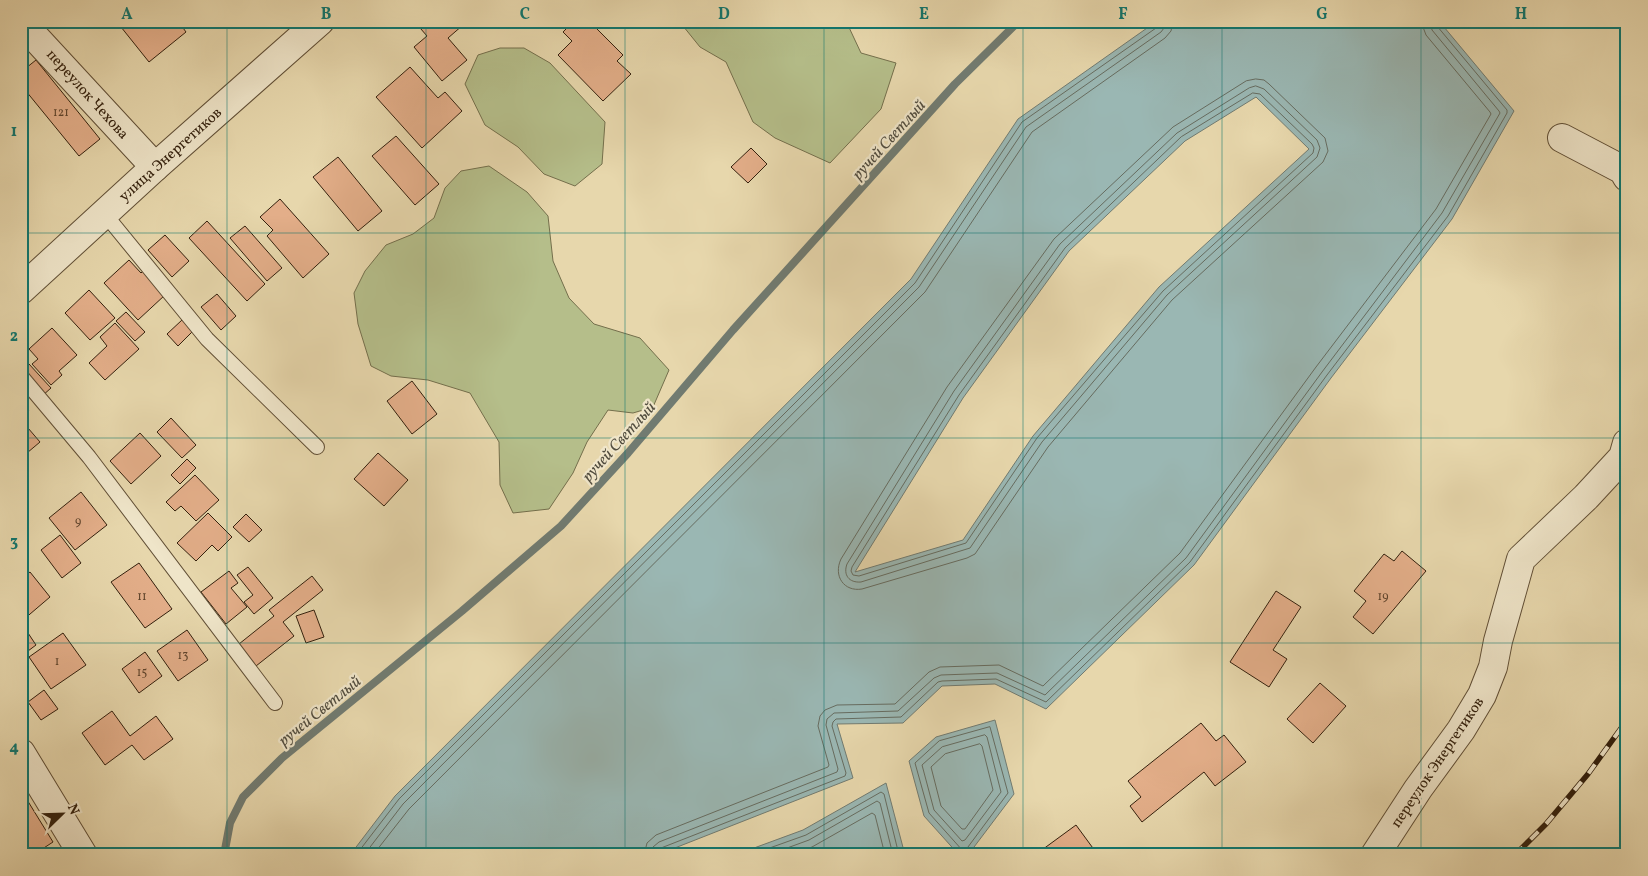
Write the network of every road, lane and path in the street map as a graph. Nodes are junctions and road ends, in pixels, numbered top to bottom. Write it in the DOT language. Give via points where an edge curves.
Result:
graph roads {
  1 [pos="320,21"];
  2 [pos="21,22"];
  3 [pos="1562,138"];
  4 [pos="155,167"];
  5 [pos="1627,177"];
  6 [pos="104,213"];
  7 [pos="21,290"];
  8 [pos="21,376"];
  9 [pos="1627,443"];
  10 [pos="317,448"];
  11 [pos="275,703"];
  12 [pos="21,753"];
  13 [pos="83,855"];
  14 [pos="1375,855"];
  1 -- 4 [label="street, улица Энергетиков"];
  2 -- 4 [label="street, переулок Чехова"];
  3 -- 5 [label="street" via="1623,170"];
  4 -- 6 [label="street, улица Энергетиков"];
  6 -- 7 [label="street, улица Энергетиков"];
  6 -- 10 [label="lane" via="207,339"];
  8 -- 11 [label="lane" via="90,457"];
  9 -- 14 [label="street, переулок Энергетиков" via="1623,457 1521,558 1493,668 1482,695"];
  12 -- 13 [label="street"];
}
